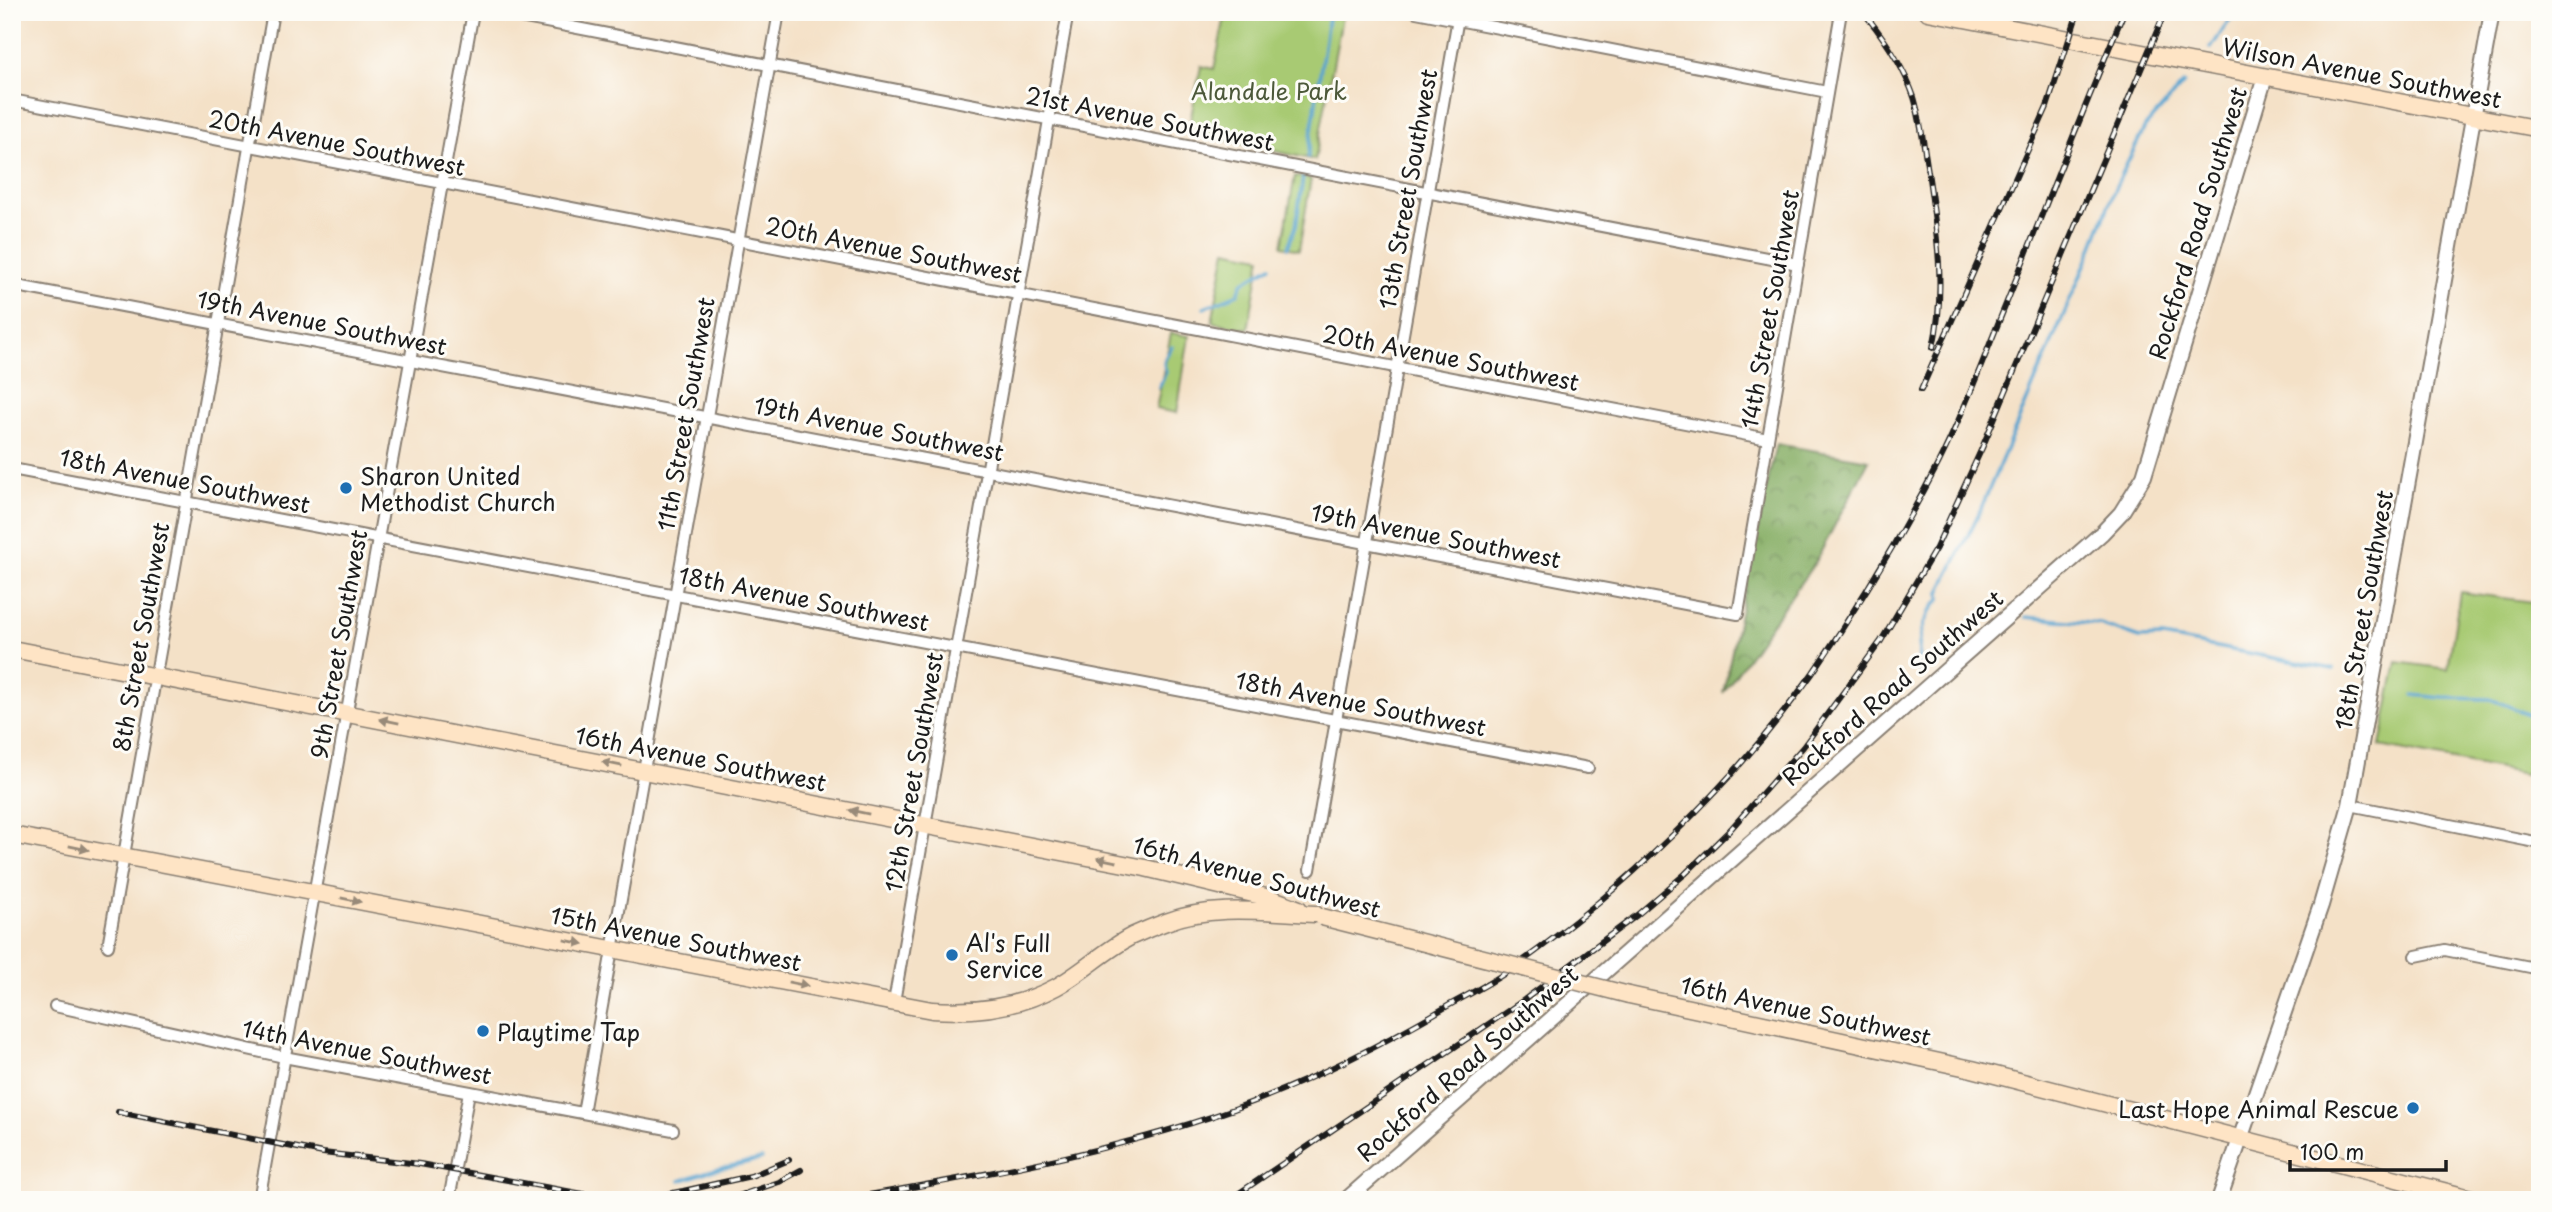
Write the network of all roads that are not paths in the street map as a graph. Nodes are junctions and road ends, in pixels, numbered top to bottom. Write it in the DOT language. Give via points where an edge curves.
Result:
graph roads {
  1 [pos="273,12"];
  2 [pos="472,12"];
  3 [pos="494,12"];
  4 [pos="779,12"];
  5 [pos="1068,12"];
  6 [pos="1416,12"];
  7 [pos="1841,12"];
  8 [pos="1928,12"];
  9 [pos="2492,12"];
  10 [pos="1458,16"];
  11 [pos="769,65"];
  12 [pos="2265,77"];
  13 [pos="1827,92"];
  14 [pos="12,100"];
  15 [pos="2474,116"];
  16 [pos="1049,120"];
  17 [pos="2540,129"];
  18 [pos="249,146"];
  19 [pos="442,183"];
  20 [pos="1428,193"];
  21 [pos="738,241"];
  22 [pos="1798,264"];
  23 [pos="12,285"];
  24 [pos="1018,295"];
  25 [pos="218,323"];
  26 [pos="410,360"];
  27 [pos="1397,368"];
  28 [pos="706,417"];
  29 [pos="1768,439"];
  30 [pos="12,468"];
  31 [pos="987,470"];
  32 [pos="186,502"];
  33 [pos="378,538"];
  34 [pos="1367,543"];
  35 [pos="675,594"];
  36 [pos="1738,614"];
  37 [pos="956,648"];
  38 [pos="12,649"];
  39 [pos="155,676"];
  40 [pos="346,713"];
  41 [pos="1336,720"];
  42 [pos="1588,768"];
  43 [pos="643,770"];
  44 [pos="2350,805"];
  45 [pos="925,824"];
  46 [pos="12,835"];
  47 [pos="2540,843"];
  48 [pos="123,856"];
  49 [pos="1310,870"];
  50 [pos="314,892"];
  51 [pos="1318,916"];
  52 [pos="108,946"];
  53 [pos="611,949"];
  54 [pos="2416,956"];
  55 [pos="2540,968"];
  56 [pos="894,1002"];
  57 [pos="55,1006"];
  58 [pos="284,1057"];
  59 [pos="468,1092"];
  60 [pos="583,1113"];
  61 [pos="673,1130"];
  62 [pos="2240,1138"];
  63 [pos="1348,1198"];
  64 [pos="259,1200"];
  65 [pos="449,1200"];
  66 [pos="1370,1200"];
  67 [pos="2219,1200"];
  68 [pos="2478,1200"];
  1 -- 18 [label="street, 8th Street Southwest"];
  2 -- 19 [label="street, 9th Street Southwest"];
  3 -- 11 [label="street, 21st Avenue Southwest"];
  4 -- 11 [label="street, 11th Street Southwest"];
  5 -- 16 [label="street, 12th Street Southwest"];
  6 -- 10 [label="street"];
  7 -- 13 [label="street, 14th Street Southwest"];
  8 -- 12 [label="main road, Wilson Avenue Southwest"];
  9 -- 15 [label="street, 18th Street Southwest"];
  10 -- 13 [label="street"];
  10 -- 20 [label="street, 13th Street Southwest"];
  11 -- 16 [label="street, 21st Avenue Southwest"];
  11 -- 21 [label="street, 11th Street Southwest"];
  12 -- 15 [label="main road, Wilson Avenue Southwest"];
  12 -- 63 [label="street, Rockford Road Southwest" via="2144,476 2121,513"];
  13 -- 22 [label="street, 14th Street Southwest"];
  14 -- 18 [label="street, 20th Avenue Southwest"];
  15 -- 17 [label="main road, Wilson Avenue Southwest"];
  15 -- 44 [label="street, 18th Street Southwest"];
  16 -- 20 [label="street, 21st Avenue Southwest"];
  16 -- 24 [label="street, 12th Street Southwest"];
  18 -- 19 [label="street, 20th Avenue Southwest"];
  18 -- 25 [label="street, 8th Street Southwest"];
  19 -- 21 [label="street, 20th Avenue Southwest"];
  19 -- 26 [label="street, 9th Street Southwest"];
  20 -- 22 [label="street, 21st Avenue Southwest"];
  20 -- 27 [label="street, 13th Street Southwest"];
  21 -- 24 [label="street, 20th Avenue Southwest"];
  21 -- 28 [label="street, 11th Street Southwest"];
  22 -- 29 [label="street, 14th Street Southwest"];
  23 -- 25 [label="street, 19th Avenue Southwest"];
  24 -- 27 [label="street, 20th Avenue Southwest"];
  24 -- 31 [label="street, 12th Street Southwest"];
  25 -- 26 [label="street, 19th Avenue Southwest"];
  25 -- 32 [label="street, 8th Street Southwest"];
  26 -- 28 [label="street, 19th Avenue Southwest"];
  26 -- 33 [label="street, 9th Street Southwest"];
  27 -- 29 [label="street, 20th Avenue Southwest"];
  27 -- 34 [label="street, 13th Street Southwest"];
  28 -- 31 [label="street, 19th Avenue Southwest"];
  28 -- 35 [label="street, 11th Street Southwest"];
  29 -- 36 [label="street, 14th Street Southwest"];
  30 -- 32 [label="street, 18th Avenue Southwest"];
  31 -- 34 [label="street, 19th Avenue Southwest"];
  31 -- 37 [label="street, 12th Street Southwest"];
  32 -- 33 [label="street, 18th Avenue Southwest"];
  32 -- 39 [label="street, 8th Street Southwest"];
  33 -- 35 [label="street, 18th Avenue Southwest"];
  33 -- 40 [label="street, 9th Street Southwest"];
  34 -- 36 [label="street, 19th Avenue Southwest"];
  34 -- 41 [label="street, 13th Street Southwest"];
  35 -- 37 [label="street, 18th Avenue Southwest"];
  35 -- 43 [label="street, 11th Street Southwest"];
  37 -- 41 [label="street, 18th Avenue Southwest"];
  37 -- 45 [label="street, 12th Street Southwest"];
  38 -- 39 [label="main road, 16th Avenue Southwest"];
  39 -- 40 [label="main road, 16th Avenue Southwest"];
  39 -- 48 [label="street, 8th Street Southwest"];
  43 -- 40 [label="main road, 16th Avenue Southwest, one-way"];
  40 -- 50 [label="street, 9th Street Southwest"];
  41 -- 42 [label="street, 18th Avenue Southwest"];
  41 -- 49 [label="street, 13th Street Southwest"];
  45 -- 43 [label="main road, 16th Avenue Southwest, one-way"];
  43 -- 53 [label="street, 11th Street Southwest"];
  44 -- 47 [label="street"];
  44 -- 62 [label="street, 18th Street Southwest" via="2321,905"];
  51 -- 45 [label="main road, 16th Avenue Southwest, one-way" via="1220,885"];
  45 -- 56 [label="street, 12th Street Southwest"];
  46 -- 48 [label="main road, 15th Avenue Southwest, one-way"];
  48 -- 50 [label="main road, 15th Avenue Southwest"];
  48 -- 52 [label="street, 8th Street Southwest"];
  50 -- 53 [label="main road, 15th Avenue Southwest, one-way"];
  50 -- 58 [label="street, 9th Street Southwest"];
  51 -- 56 [label="main road, 15th Avenue Southwest" via="1212,911 1169,921 1131,936 1056,986 995,1009 960,1012"];
  51 -- 62 [label="main road, 16th Avenue Southwest, bridge" via="1629,995 1972,1069"];
  53 -- 56 [label="main road, 15th Avenue Southwest, one-way"];
  53 -- 60 [label="street, 11th Street Southwest"];
  54 -- 55 [label="street" via="2445,950"];
  57 -- 58 [label="street, 14th Avenue Southwest"];
  58 -- 59 [label="street, 14th Avenue Southwest"];
  58 -- 64 [label="street, 9th Street Southwest"];
  59 -- 60 [label="street, 14th Avenue Southwest"];
  59 -- 65 [label="street"];
  60 -- 61 [label="street, 14th Avenue Southwest"];
  62 -- 67 [label="street, 18th Street Southwest"];
  62 -- 68 [label="main road, 16th Avenue Southwest"];
  63 -- 66 [label="street"];
}
